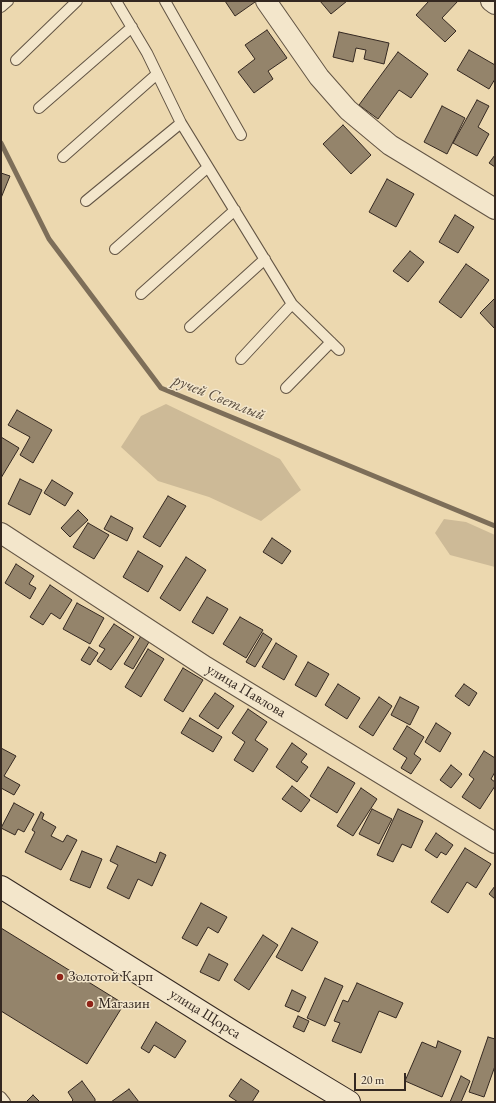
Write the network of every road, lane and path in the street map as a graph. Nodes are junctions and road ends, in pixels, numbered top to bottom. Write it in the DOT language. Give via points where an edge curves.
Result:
graph roads {
  1 [pos="8,1"];
  2 [pos="77,1"];
  3 [pos="116,1"];
  4 [pos="165,1"];
  5 [pos="267,1"];
  6 [pos="491,1"];
  7 [pos="495,4"];
  8 [pos="1,7"];
  9 [pos="132,27"];
  10 [pos="16,60"];
  11 [pos="157,74"];
  12 [pos="40,108"];
  13 [pos="181,123"];
  14 [pos="241,135"];
  15 [pos="63,158"];
  16 [pos="208,167"];
  17 [pos="86,201"];
  18 [pos="495,209"];
  19 [pos="235,210"];
  20 [pos="115,249"];
  21 [pos="265,259"];
  22 [pos="141,294"];
  23 [pos="292,304"];
  24 [pos="190,327"];
  25 [pos="331,342"];
  26 [pos="339,350"];
  27 [pos="241,359"];
  28 [pos="286,388"];
  29 [pos="1,533"];
  30 [pos="495,843"];
  31 [pos="1,887"];
  32 [pos="1,1097"];
  33 [pos="5,1102"];
  34 [pos="349,1102"];
  1 -- 8 [label="lane"];
  2 -- 10 [label="lane"];
  3 -- 9 [label="lane"];
  4 -- 14 [label="lane"];
  5 -- 18 [label="street" via="319,77 348,110 390,145"];
  6 -- 7 [label="street"];
  9 -- 11 [label="lane"];
  9 -- 12 [label="lane"];
  11 -- 13 [label="lane"];
  11 -- 15 [label="lane"];
  13 -- 16 [label="lane"];
  13 -- 17 [label="lane"];
  16 -- 19 [label="lane"];
  16 -- 20 [label="lane"];
  19 -- 21 [label="lane"];
  19 -- 22 [label="lane"];
  21 -- 23 [label="lane"];
  21 -- 24 [label="lane"];
  23 -- 25 [label="lane"];
  23 -- 27 [label="lane"];
  25 -- 26 [label="lane"];
  25 -- 28 [label="lane"];
  29 -- 30 [label="street, улица Павлова" via="206,667"];
  31 -- 34 [label="street, улица Щорса"];
  32 -- 33 [label="lane"];
}
